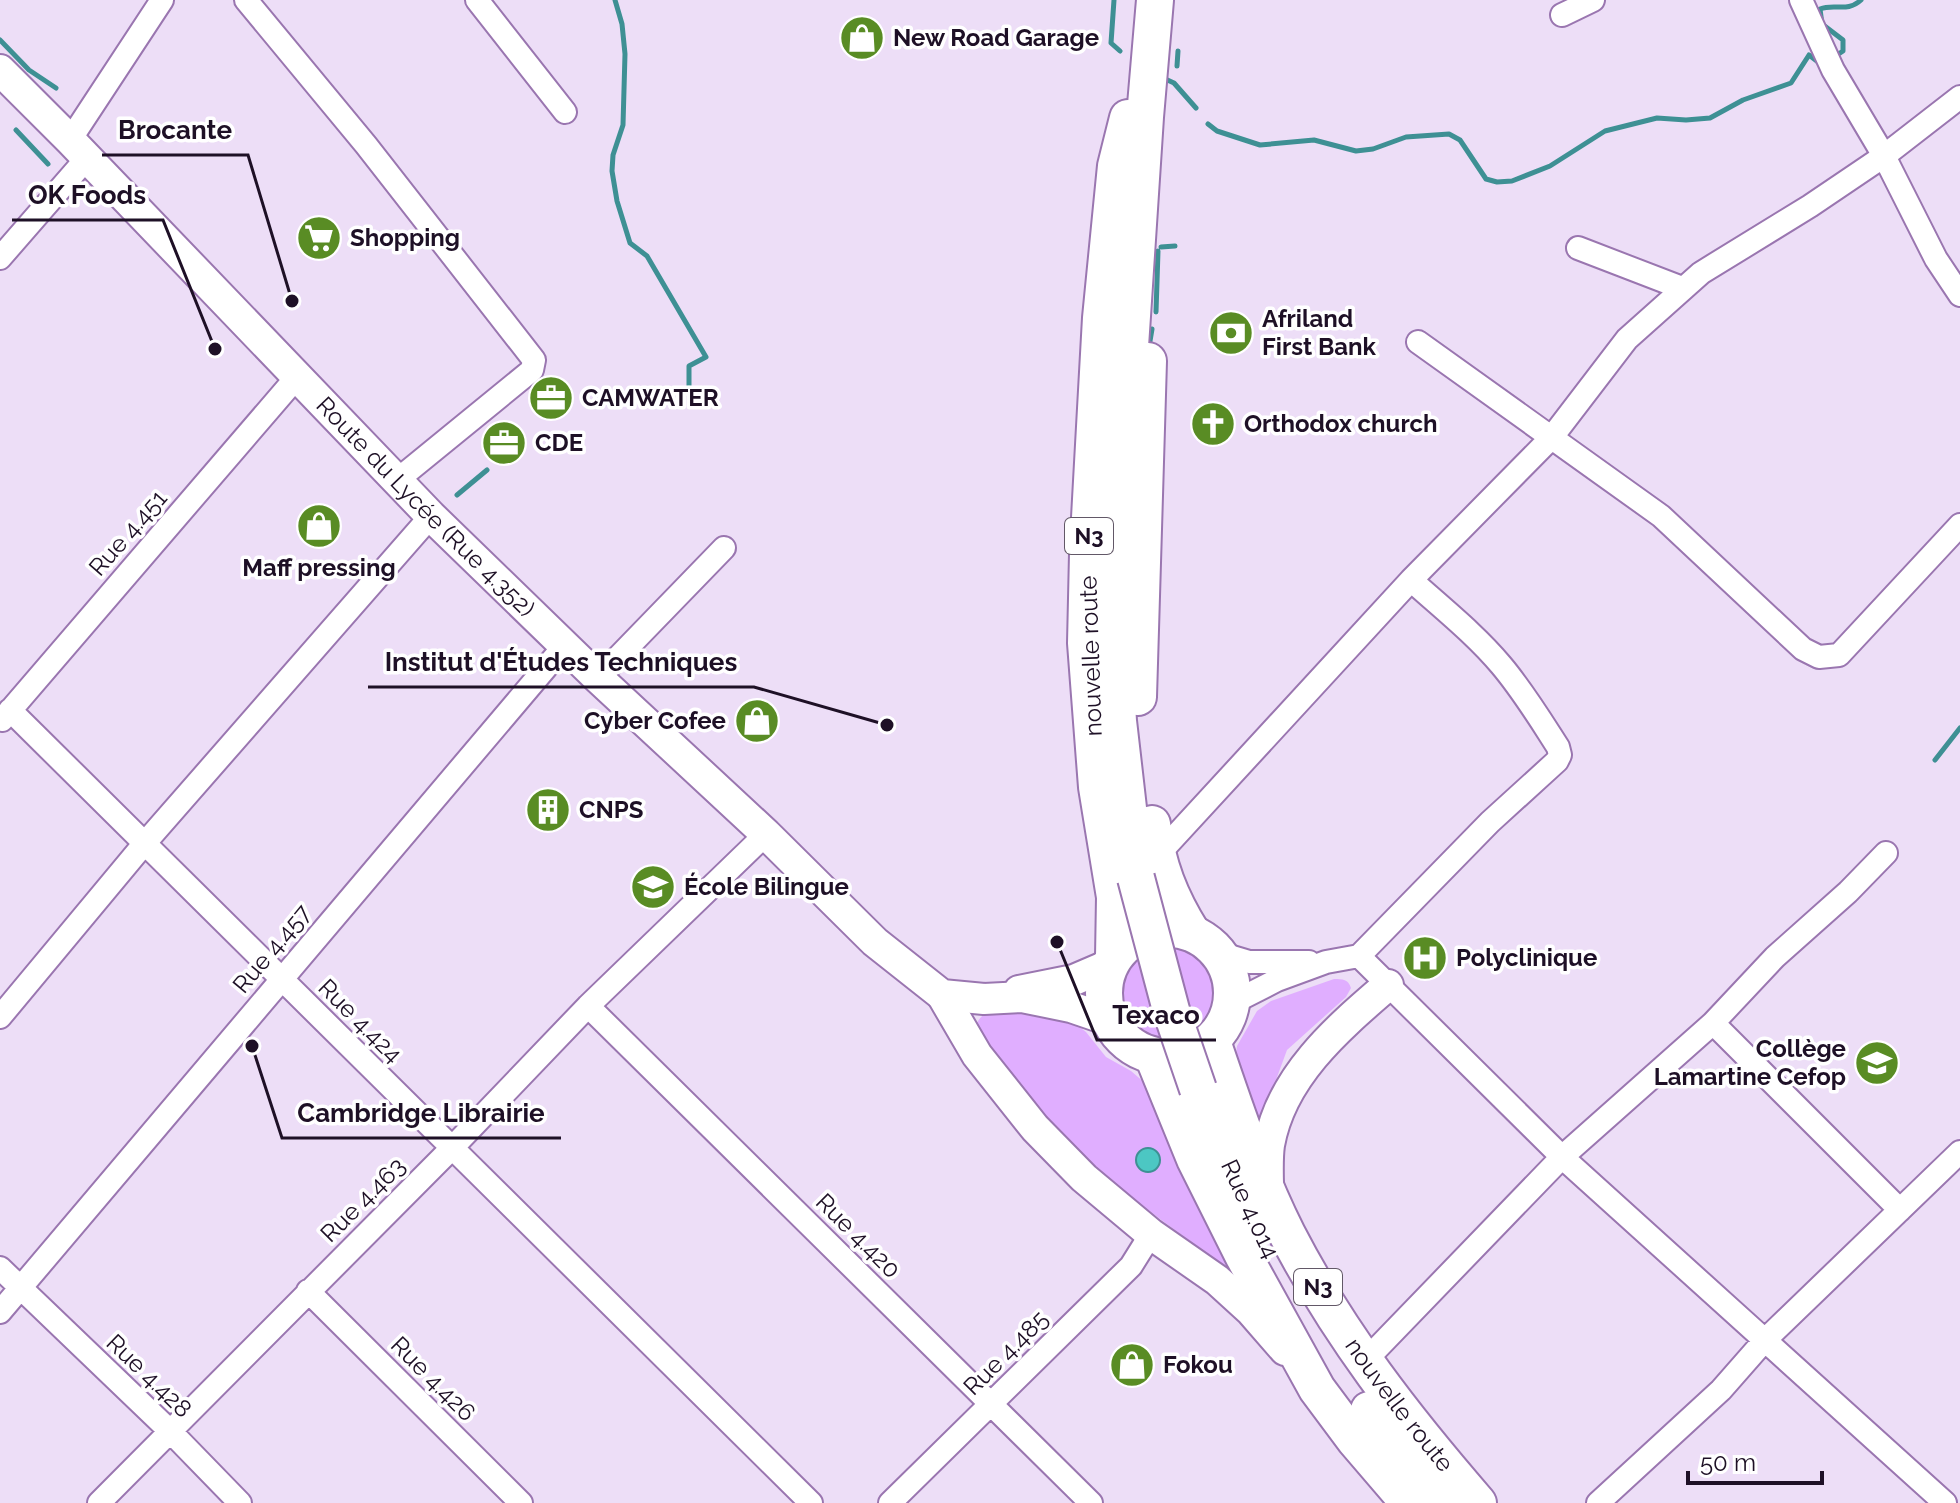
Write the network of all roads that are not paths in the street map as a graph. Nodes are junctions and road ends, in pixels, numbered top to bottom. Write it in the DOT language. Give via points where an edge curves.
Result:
graph roads {
  1 [pos="162,0"];
  2 [pos="246,0"];
  3 [pos="477,0"];
  4 [pos="1133,0"];
  5 [pos="1155,0"];
  6 [pos="1593,0"];
  7 [pos="1801,0"];
  8 [pos="1562,15"];
  9 [pos="0,70"];
  10 [pos="1960,97"];
  11 [pos="565,112"];
  12 [pos="1137,117"];
  13 [pos="78,149"];
  14 [pos="1884,156"];
  15 [pos="1578,248"];
  16 [pos="0,258"];
  17 [pos="1682,288"];
  18 [pos="1960,295"];
  19 [pos="1418,342"];
  20 [pos="296,378"];
  21 [pos="1552,437"];
  22 [pos="396,481"];
  23 [pos="431,516"];
  24 [pos="1960,525"];
  25 [pos="724,548"];
  26 [pos="1411,580"];
  27 [pos="565,645"];
  28 [pos="598,678"];
  29 [pos="5,716"];
  30 [pos="766,834"];
  31 [pos="144,844"];
  32 [pos="1886,853"];
  33 [pos="1146,867"];
  34 [pos="1206,943"];
  35 [pos="1359,956"];
  36 [pos="1111,961"];
  37 [pos="1326,962"];
  38 [pos="281,979"];
  39 [pos="1388,985"];
  40 [pos="942,995"];
  41 [pos="984,999"];
  42 [pos="1232,1003"];
  43 [pos="588,1006"];
  44 [pos="0,1017"];
  45 [pos="1109,1020"];
  46 [pos="1713,1023"];
  47 [pos="1212,1041"];
  48 [pos="1153,1056"];
  49 [pos="451,1149"];
  50 [pos="1960,1152"];
  51 [pos="1562,1157"];
  52 [pos="1268,1190"];
  53 [pos="1900,1210"];
  54 [pos="1151,1234"];
  55 [pos="0,1268"];
  56 [pos="20,1288"];
  57 [pos="308,1291"];
  58 [pos="0,1312"];
  59 [pos="1764,1341"];
  60 [pos="1364,1362"];
  61 [pos="1317,1389"];
  62 [pos="991,1405"];
  63 [pos="170,1431"];
  64 [pos="99,1503"];
  65 [pos="240,1503"];
  66 [pos="521,1503"];
  67 [pos="811,1503"];
  68 [pos="890,1503"];
  69 [pos="1091,1503"];
  70 [pos="1409,1503"];
  71 [pos="1442,1503"];
  72 [pos="1478,1503"];
  73 [pos="1598,1503"];
  74 [pos="1945,1503"];
  1 -- 13 [label="street"];
  2 -- 22 [label="street" via="534,360 532,370"];
  3 -- 11 [label="street"];
  4 -- 12 [label="highway, nouvelle route / N3"];
  5 -- 12 [label="highway, nouvelle route / N3"];
  6 -- 8 [label="street"];
  7 -- 14 [label="street" via="1829,62"];
  9 -- 13 [label="main road, Route du Lycée (Rue 4.352)"];
  10 -- 14 [label="street"];
  12 -- 33 [label="highway, nouvelle route / N3" via="1155,169 1137,683"];
  12 -- 33 [label="highway, nouvelle route / N3" via="1117,378 1121,404 1112,623 1118,721"];
  12 -- 36 [label="highway, nouvelle route / N3" via="1116,166 1107,233 1092,464 1087,628 1097,787 1115,897"];
  13 -- 16 [label="street"];
  13 -- 20 [label="main road, Route du Lycée (Rue 4.352)"];
  14 -- 17 [label="street"];
  14 -- 18 [label="street"];
  15 -- 17 [label="street"];
  17 -- 21 [label="street" via="1627,339"];
  19 -- 21 [label="street"];
  20 -- 22 [label="main road, Route du Lycée (Rue 4.352)"];
  20 -- 29 [label="street, Rue 4.451"];
  21 -- 24 [label="street" via="1661,516 1792,640 1819,657 1839,655"];
  21 -- 26 [label="street"];
  22 -- 23 [label="main road, Route du Lycée (Rue 4.352)"];
  23 -- 27 [label="main road, Route du Lycée (Rue 4.352)"];
  23 -- 31 [label="street"];
  25 -- 28 [label="street"];
  26 -- 33 [label="street"];
  26 -- 35 [label="street" via="1501,665 1560,755"];
  27 -- 28 [label="main road, Route du Lycée (Rue 4.352)"];
  27 -- 38 [label="street, Rue 4.457"];
  28 -- 30 [label="main road, Route du Lycée (Rue 4.352)"];
  29 -- 31 [label="street, Rue 4.424"];
  30 -- 40 [label="main road, Route du Lycée (Rue 4.352)" via="875,942"];
  30 -- 43 [label="street, Rue 4.463"];
  31 -- 38 [label="street, Rue 4.424"];
  31 -- 44 [label="street"];
  32 -- 46 [label="street"];
  33 -- 34 [label="highway, nouvelle route / N3"];
  33 -- 71 [label="highway, Rue 4.014, bridge" via="1171,1010 1241,1198 1295,1299 1363,1402"];
  34 -- 36 [label="highway" via="1171,928 1149,931 1129,941"];
  34 -- 37 [label="street" via="1249,962"];
  34 -- 42 [label="highway" via="1228,968"];
  35 -- 37 [label="street"];
  35 -- 39 [label="street"];
  36 -- 41 [label="main road" via="1074,980"];
  36 -- 45 [label="highway" via="1104,983"];
  37 -- 42 [label="street"];
  38 -- 49 [label="street, Rue 4.424"];
  38 -- 56 [label="street, Rue 4.457"];
  39 -- 51 [label="street"];
  39 -- 52 [label="main road" via="1337,1029 1291,1089 1269,1147"];
  40 -- 41 [label="main road"];
  40 -- 54 [label="main road" via="977,1055 1035,1128"];
  41 -- 45 [label="main road" via="1022,997"];
  42 -- 47 [label="highway"];
  43 -- 49 [label="street, Rue 4.463"];
  43 -- 62 [label="street, Rue 4.420"];
  45 -- 48 [label="highway" via="1127,1042"];
  46 -- 51 [label="street"];
  46 -- 53 [label="street"];
  47 -- 48 [label="highway" via="1194,1052"];
  47 -- 52 [label="highway, nouvelle route / N3"];
  48 -- 61 [label="highway, N3" via="1195,1159"];
  49 -- 57 [label="street, Rue 4.463"];
  49 -- 67 [label="street, Rue 4.424"];
  50 -- 53 [label="street"];
  51 -- 59 [label="street"];
  51 -- 60 [label="street"];
  52 -- 60 [label="highway, nouvelle route / N3" via="1287,1234"];
  53 -- 59 [label="street"];
  54 -- 61 [label="main road" via="1240,1301"];
  54 -- 62 [label="street, Rue 4.485" via="1131,1266"];
  55 -- 56 [label="street, Rue 4.428"];
  56 -- 58 [label="street, Rue 4.457"];
  56 -- 63 [label="street, Rue 4.428"];
  57 -- 63 [label="street, Rue 4.463"];
  57 -- 66 [label="street, Rue 4.426"];
  59 -- 73 [label="street" via="1721,1390"];
  59 -- 74 [label="street"];
  60 -- 72 [label="highway, nouvelle route / N3"];
  61 -- 70 [label="highway, N3"];
  62 -- 68 [label="street, Rue 4.485"];
  62 -- 69 [label="street, Rue 4.420"];
  63 -- 64 [label="street, Rue 4.463"];
  63 -- 65 [label="street, Rue 4.428"];
}
